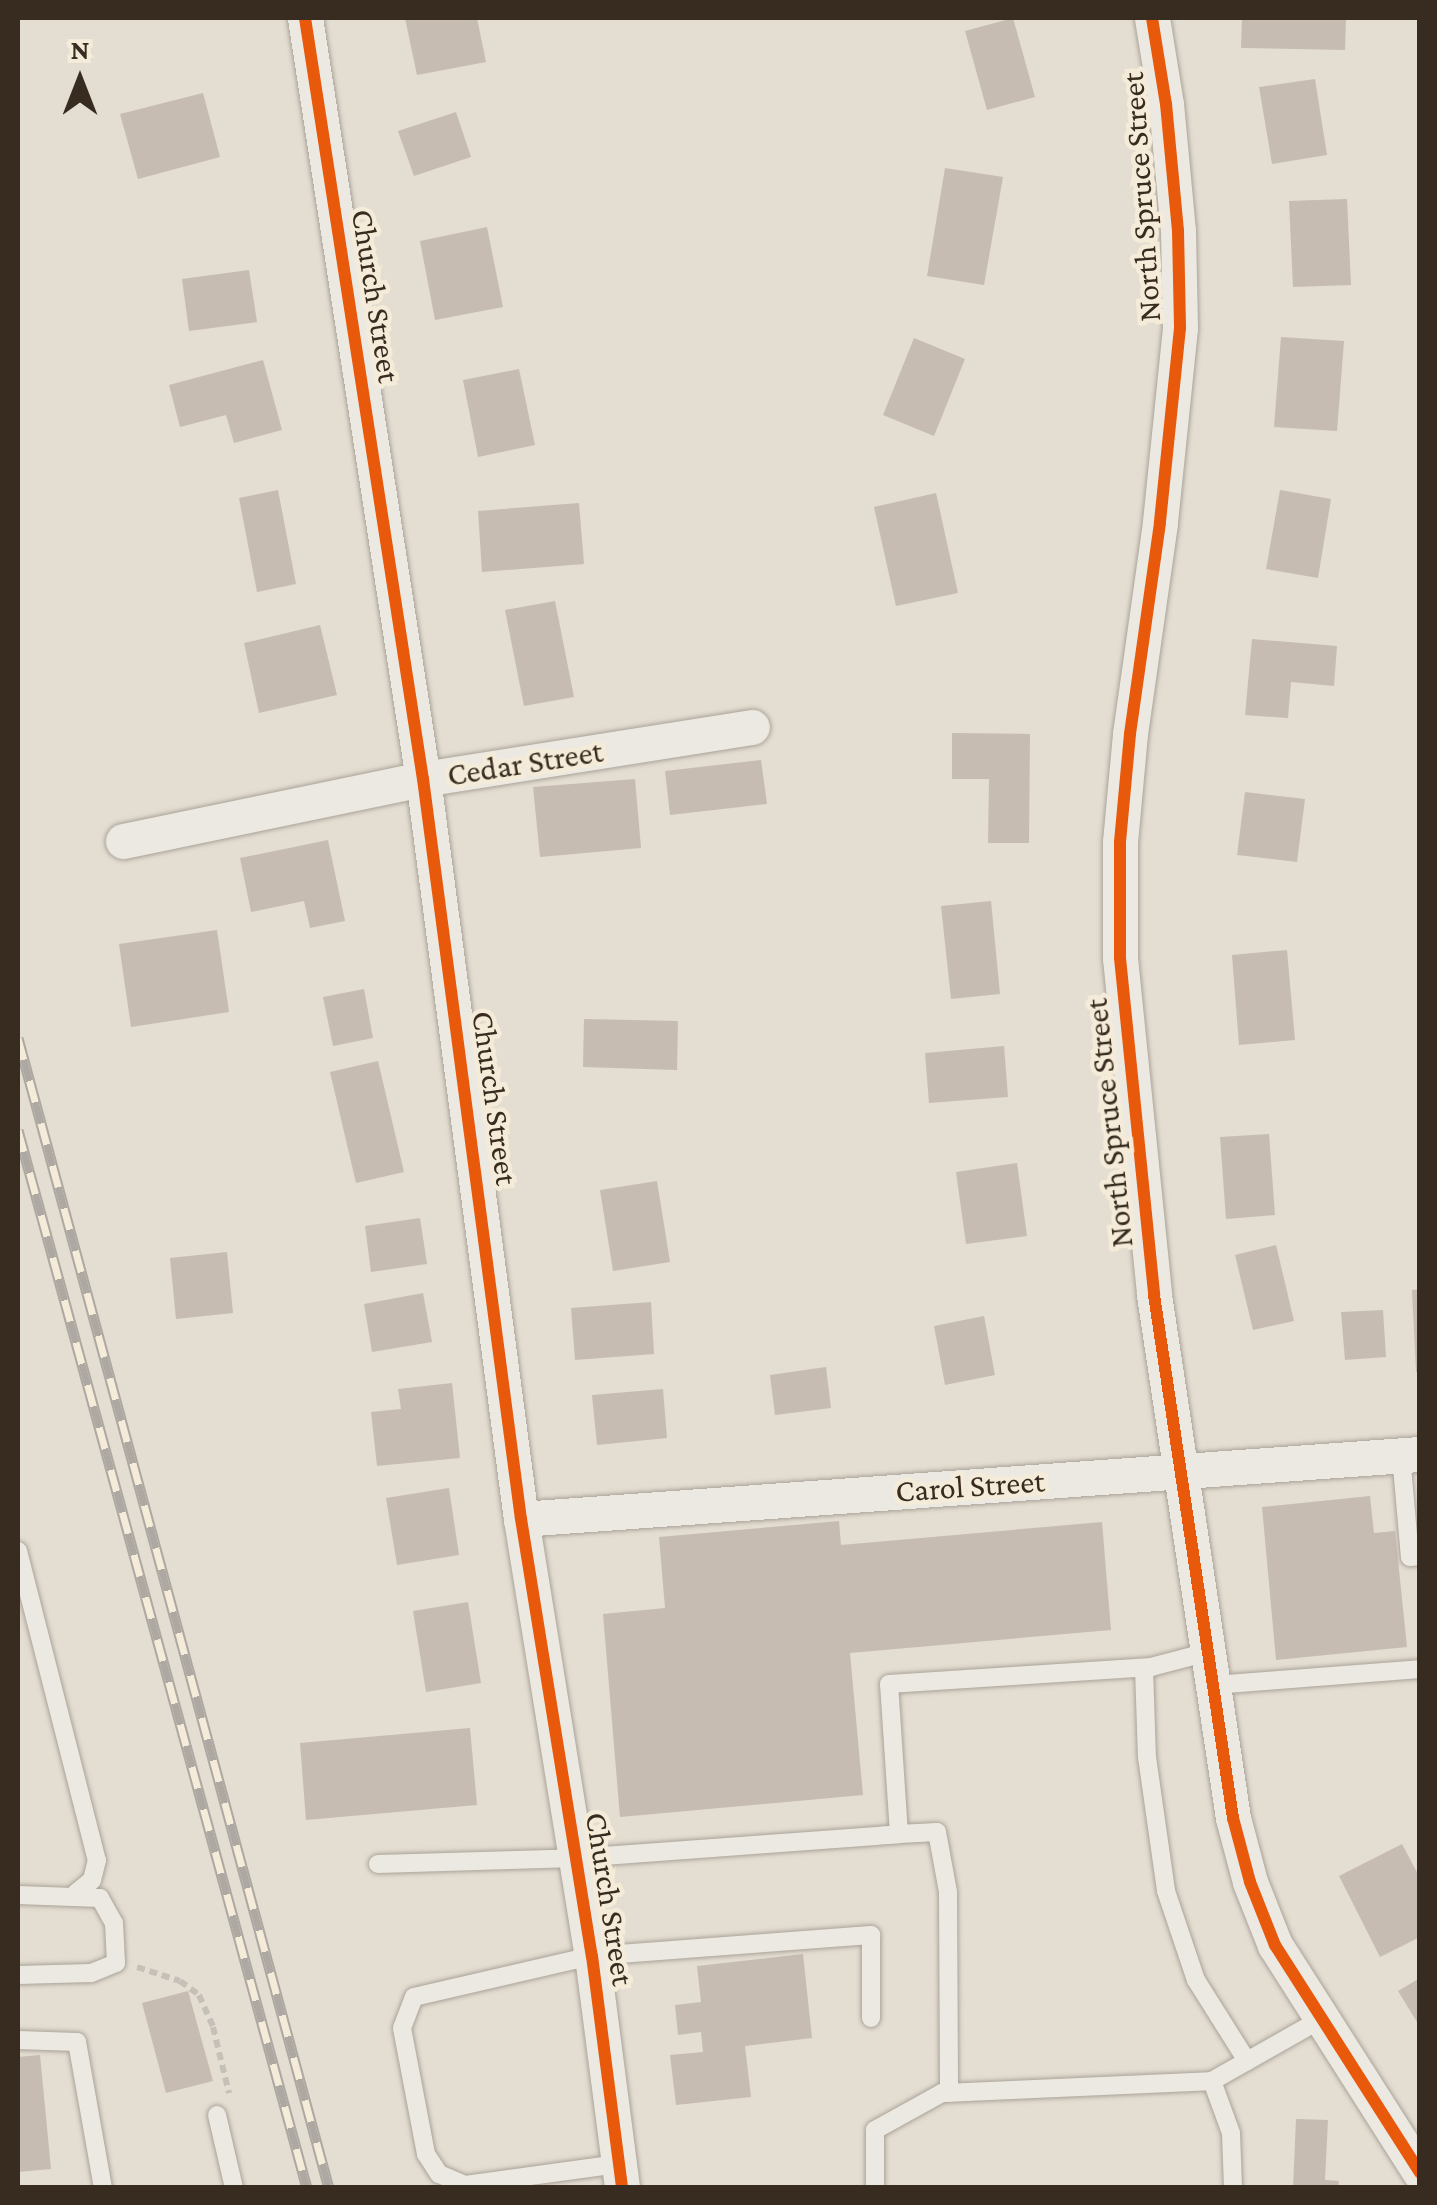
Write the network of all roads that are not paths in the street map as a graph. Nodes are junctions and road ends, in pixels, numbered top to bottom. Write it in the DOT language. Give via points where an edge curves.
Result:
graph roads {
  1 [pos="304,18"];
  2 [pos="1152,18"];
  3 [pos="752,727"];
  4 [pos="423,779"];
  5 [pos="123,841"];
  6 [pos="1410,1454"];
  7 [pos="1182,1471"];
  8 [pos="521,1519"];
  9 [pos="18,1551"];
  10 [pos="1420,1556"];
  11 [pos="1144,1668"];
  12 [pos="1211,1669"];
  13 [pos="1420,1669"];
  14 [pos="899,1834"];
  15 [pos="576,1858"];
  16 [pos="378,1864"];
  17 [pos="18,1894"];
  18 [pos="76,1894"];
  19 [pos="592,1956"];
  20 [pos="18,1975"];
  21 [pos="871,2018"];
  22 [pos="1321,2019"];
  23 [pos="18,2040"];
  24 [pos="1247,2061"];
  25 [pos="1212,2081"];
  26 [pos="949,2093"];
  27 [pos="218,2116"];
  28 [pos="1420,2174"];
  29 [pos="620,2176"];
  30 [pos="103,2188"];
  31 [pos="234,2188"];
  32 [pos="876,2188"];
  33 [pos="1233,2188"];
  1 -- 4 [label="street, Church Street"];
  2 -- 7 [label="street, North Spruce Street" via="1178,231 1180,328 1126,770 1120,958 1154,1295"];
  3 -- 4 [label="street, Cedar Street"];
  4 -- 5 [label="street, Cedar Street"];
  4 -- 8 [label="street, Church Street"];
  6 -- 7 [label="street, Carol Street"];
  6 -- 10 [label="lane" via="1410,1557"];
  7 -- 8 [label="street, Carol Street"];
  7 -- 12 [label="street, North Spruce Street"];
  8 -- 15 [label="street, Church Street"];
  9 -- 18 [label="lane" via="97,1860 92,1880"];
  11 -- 12 [label="lane"];
  11 -- 14 [label="lane" via="889,1684"];
  11 -- 24 [label="lane" via="1147,1758 1166,1891 1196,1980"];
  12 -- 13 [label="lane"];
  12 -- 22 [label="street, North Spruce Street" via="1233,1818 1250,1882 1275,1945"];
  14 -- 15 [label="lane"];
  14 -- 26 [label="lane" via="937,1832 948,1892"];
  15 -- 16 [label="lane"];
  15 -- 19 [label="street, Church Street"];
  17 -- 18 [label="lane"];
  18 -- 20 [label="lane" via="100,1898 114,1923 116,1963 90,1973"];
  19 -- 21 [label="lane" via="871,1935"];
  19 -- 29 [label="street, Church Street"];
  19 -- 29 [label="lane" via="414,1997 402,2028 426,2154 439,2174 465,2184"];
  22 -- 24 [label="lane"];
  22 -- 28 [label="street, North Spruce Street"];
  23 -- 30 [label="lane" via="78,2042"];
  24 -- 25 [label="lane"];
  25 -- 26 [label="lane"];
  25 -- 33 [label="lane" via="1231,2133"];
  26 -- 32 [label="lane" via="875,2130"];
  27 -- 31 [label="lane"];
}
